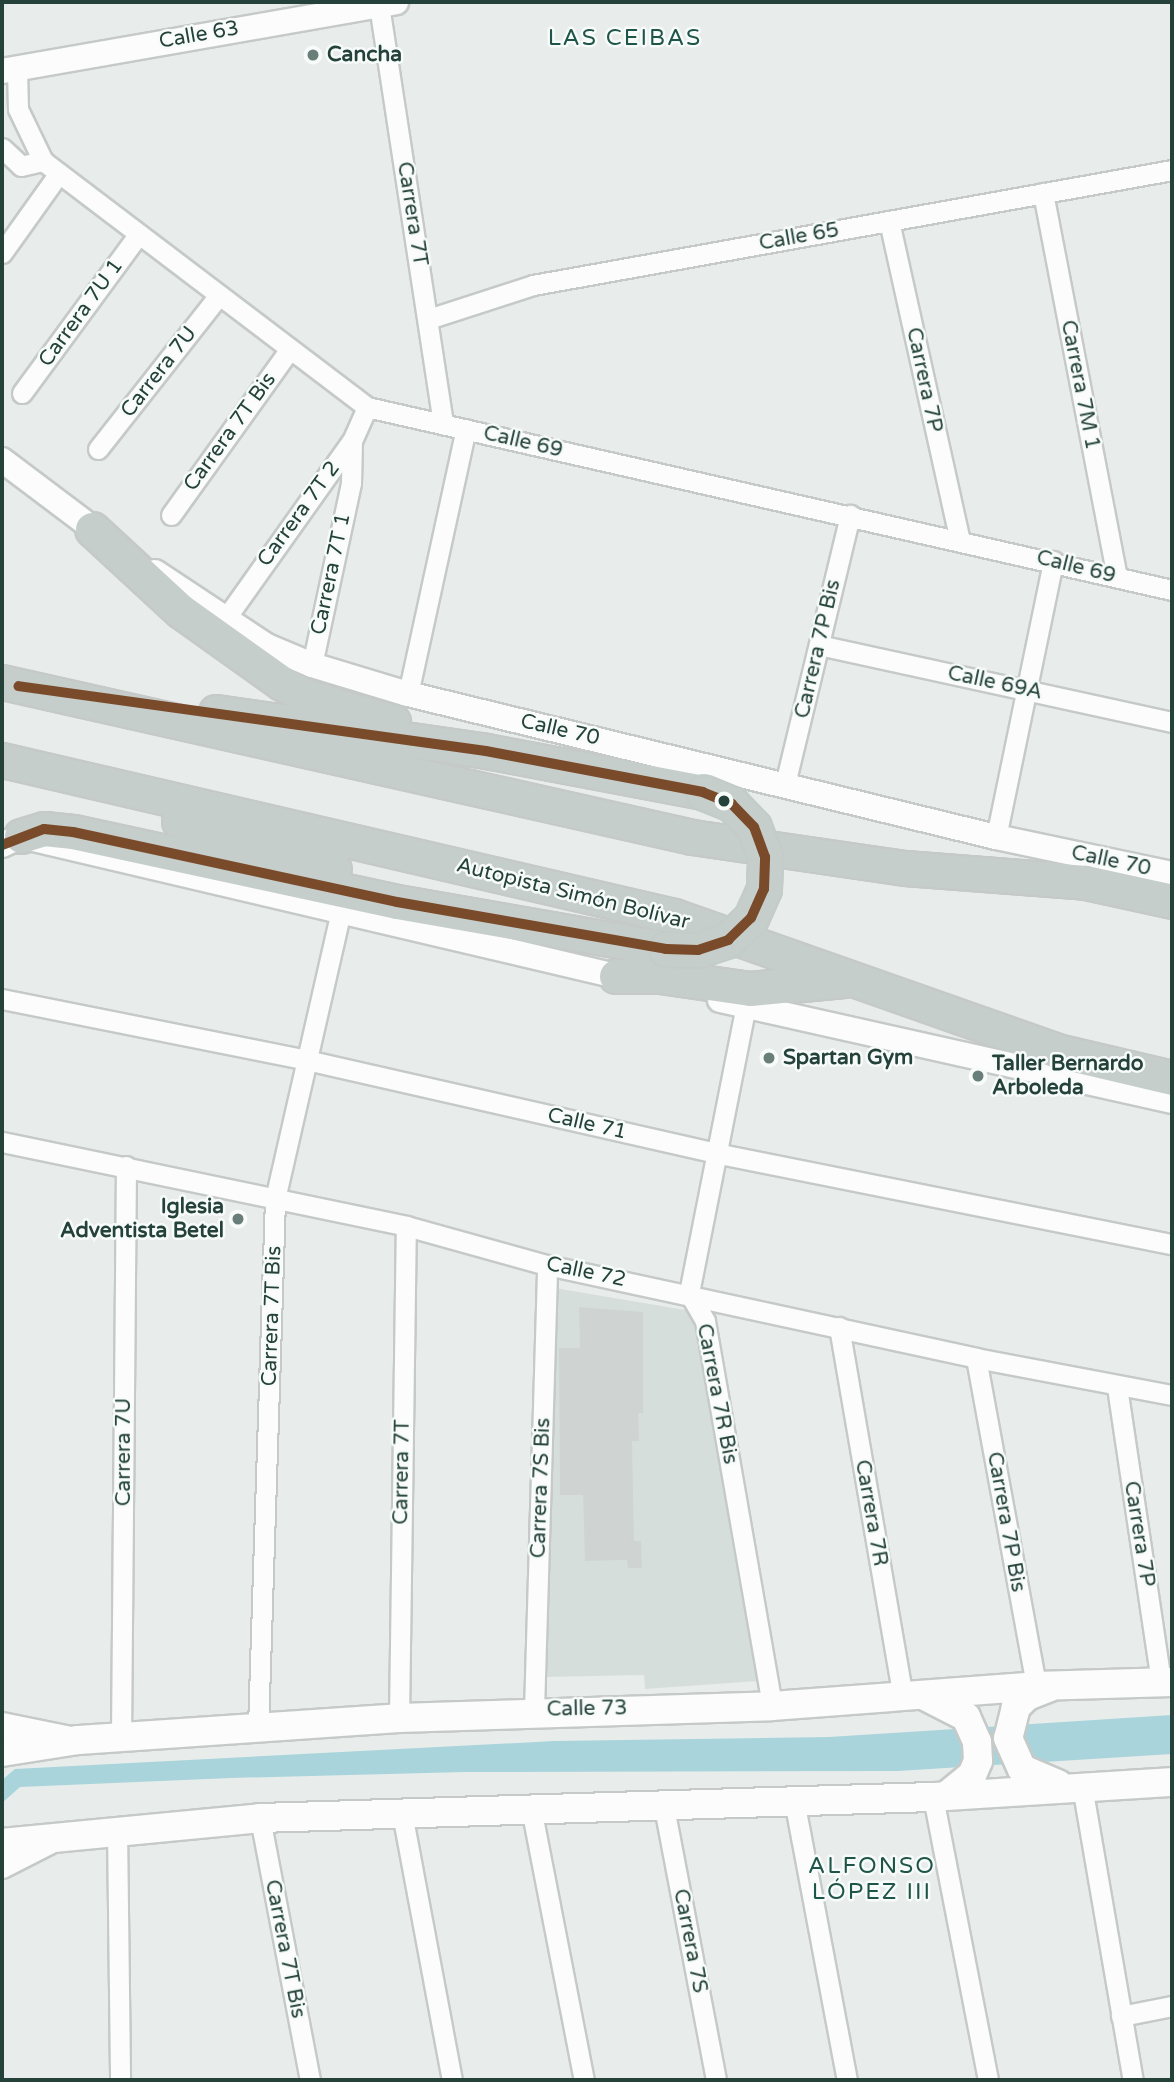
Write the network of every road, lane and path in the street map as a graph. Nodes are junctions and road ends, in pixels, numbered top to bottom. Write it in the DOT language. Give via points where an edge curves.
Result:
graph roads {
  1 [pos="387,3"];
  2 [pos="9,70"];
  3 [pos="2,148"];
  4 [pos="51,167"];
  5 [pos="1172,170"];
  6 [pos="1043,193"];
  7 [pos="889,221"];
  8 [pos="139,234"];
  9 [pos="2,253"];
  10 [pos="219,295"];
  11 [pos="428,318"];
  12 [pos="289,350"];
  13 [pos="22,393"];
  14 [pos="367,407"];
  15 [pos="443,424"];
  16 [pos="466,429"];
  17 [pos="352,441"];
  18 [pos="98,449"];
  19 [pos="2,460"];
  20 [pos="171,515"];
  21 [pos="850,515"];
  22 [pos="92,529"];
  23 [pos="960,540"];
  24 [pos="1053,561"];
  25 [pos="1117,577"];
  26 [pos="1172,590"];
  27 [pos="226,618"];
  28 [pos="819,645"];
  29 [pos="312,665"];
  30 [pos="11,684"];
  31 [pos="1025,690"];
  32 [pos="408,694"];
  33 [pos="1172,722"];
  34 [pos="486,751"];
  35 [pos="5,761"];
  36 [pos="785,783"];
  37 [pos="996,837"];
  38 [pos="12,841"];
  39 [pos="1172,874"];
  40 [pos="1172,901"];
  41 [pos="341,911"];
  42 [pos="463,911"];
  43 [pos="616,976"];
  44 [pos="860,979"];
  45 [pos="2,999"];
  46 [pos="746,1004"];
  47 [pos="307,1060"];
  48 [pos="1172,1078"];
  49 [pos="1172,1101"];
  50 [pos="2,1142"];
  51 [pos="715,1153"];
  52 [pos="126,1166"];
  53 [pos="275,1199"];
  54 [pos="406,1226"];
  55 [pos="1172,1244"];
  56 [pos="547,1265"];
  57 [pos="689,1293"];
  58 [pos="839,1327"];
  59 [pos="976,1358"];
  60 [pos="1117,1387"];
  61 [pos="1172,1395"];
  62 [pos="1167,1682"];
  63 [pos="1039,1689"];
  64 [pos="915,1698"];
  65 [pos="772,1706"];
  66 [pos="534,1710"];
  67 [pos="399,1718"];
  68 [pos="2,1725"];
  69 [pos="258,1728"];
  70 [pos="121,1738"];
  71 [pos="78,1740"];
  72 [pos="2,1752"];
  73 [pos="1172,1782"];
  74 [pos="1072,1786"];
  75 [pos="948,1792"];
  76 [pos="794,1800"];
  77 [pos="663,1802"];
  78 [pos="531,1808"];
  79 [pos="402,1813"];
  80 [pos="260,1818"];
  81 [pos="117,1828"];
  82 [pos="64,1835"];
  83 [pos="2,1843"];
  84 [pos="2,1866"];
  85 [pos="1172,2006"];
  86 [pos="1121,2016"];
  87 [pos="120,2080"];
  88 [pos="310,2080"];
  89 [pos="452,2080"];
  90 [pos="584,2080"];
  91 [pos="716,2080"];
  92 [pos="847,2080"];
  93 [pos="988,2080"];
  94 [pos="1133,2080"];
  1 -- 2 [label="street, Calle 63"];
  1 -- 11 [label="street, Carrera 7T"];
  2 -- 4 [label="street, Calle 69" via="29,139"];
  3 -- 4 [label="street" via="21,166"];
  4 -- 8 [label="street, Calle 69"];
  4 -- 9 [label="street"];
  5 -- 6 [label="street, Calle 65"];
  6 -- 7 [label="street, Calle 65"];
  6 -- 25 [label="street, Carrera 7M 1"];
  7 -- 11 [label="street, Calle 65" via="533,285"];
  7 -- 23 [label="street, Carrera 7P"];
  8 -- 10 [label="street, Calle 69"];
  8 -- 13 [label="street, Carrera 7U 1"];
  10 -- 12 [label="street, Calle 69"];
  10 -- 18 [label="street, Carrera 7U"];
  11 -- 15 [label="street, Carrera 7T"];
  12 -- 14 [label="street, Calle 69"];
  12 -- 20 [label="street, Carrera 7T Bis"];
  14 -- 15 [label="street, Calle 69"];
  14 -- 17 [label="street, Carrera 7T 2"];
  15 -- 16 [label="street, Calle 69"];
  16 -- 21 [label="street, Calle 69"];
  16 -- 32 [label="street"];
  17 -- 27 [label="street, Carrera 7T 2"];
  17 -- 29 [label="street, Carrera 7T 1" via="351,483"];
  19 -- 22 [label="street, Calle 70"];
  21 -- 23 [label="street, Calle 69"];
  21 -- 28 [label="street, Carrera 7P Bis"];
  22 -- 27 [label="street, Calle 70"];
  22 -- 34 [label="highway" via="181,611 305,696"];
  23 -- 24 [label="street, Calle 69"];
  24 -- 25 [label="street, Calle 69"];
  24 -- 31 [label="street"];
  25 -- 26 [label="street, Calle 69"];
  27 -- 29 [label="street, Calle 70" via="267,646"];
  28 -- 31 [label="street, Calle 69A"];
  28 -- 36 [label="street, Carrera 7P Bis"];
  29 -- 32 [label="street, Calle 70"];
  30 -- 34 [label="highway"];
  30 -- 40 [label="highway" via="692,837 905,868 1085,882"];
  31 -- 33 [label="street, Calle 69A"];
  31 -- 37 [label="street"];
  32 -- 36 [label="street, Calle 70"];
  34 -- 42 [label="highway, bridge" via="703,792 732,804 758,837 765,857 764,889 751,918 736,933 698,950 666,949"];
  35 -- 42 [label="highway" via="255,848 400,887"];
  35 -- 44 [label="highway, Autopista Simón Bolívar" via="674,916"];
  36 -- 37 [label="street, Calle 70"];
  37 -- 39 [label="street, Calle 70"];
  38 -- 41 [label="street"];
  38 -- 42 [label="highway" via="44,829 74,832 277,878"];
  41 -- 43 [label="street"];
  41 -- 47 [label="street, Carrera 7T Bis"];
  43 -- 44 [label="highway" via="660,976 750,989"];
  43 -- 46 [label="street"];
  44 -- 48 [label="highway, Autopista Simón Bolívar" via="1057,1051"];
  45 -- 47 [label="street, Calle 71"];
  46 -- 49 [label="street"];
  46 -- 51 [label="street"];
  47 -- 51 [label="street, Calle 71"];
  47 -- 53 [label="street, Carrera 7T Bis"];
  50 -- 52 [label="street, Calle 72"];
  51 -- 55 [label="street, Calle 71"];
  51 -- 57 [label="street"];
  52 -- 53 [label="street, Calle 72"];
  52 -- 70 [label="street, Carrera 7U"];
  53 -- 54 [label="street, Calle 72"];
  53 -- 69 [label="street, Carrera 7T Bis"];
  54 -- 56 [label="street, Calle 72"];
  54 -- 67 [label="street, Carrera 7T"];
  56 -- 57 [label="street, Calle 72"];
  56 -- 66 [label="street, Carrera 7S Bis"];
  57 -- 58 [label="street, Calle 72"];
  57 -- 65 [label="street, Carrera 7R Bis" via="705,1321"];
  58 -- 59 [label="street, Calle 72"];
  58 -- 64 [label="street, Carrera 7R"];
  59 -- 60 [label="street, Calle 72"];
  59 -- 63 [label="street, Carrera 7P Bis"];
  60 -- 61 [label="street, Calle 72"];
  60 -- 62 [label="street, Carrera 7P"];
  62 -- 63 [label="main road, Calle 73"];
  63 -- 64 [label="main road, Calle 73"];
  63 -- 74 [label="main road" via="1010,1717 1008,1738 1016,1763 1033,1776"];
  64 -- 65 [label="main road, Calle 73"];
  64 -- 75 [label="main road" via="960,1712 973,1726 978,1751 975,1769"];
  65 -- 66 [label="main road, Calle 73"];
  66 -- 67 [label="main road, Calle 73"];
  67 -- 69 [label="main road, Calle 73"];
  68 -- 71 [label="street"];
  69 -- 70 [label="main road, Calle 73"];
  70 -- 71 [label="main road, Calle 73"];
  71 -- 72 [label="main road, Calle 73"];
  73 -- 74 [label="main road"];
  74 -- 75 [label="main road"];
  74 -- 86 [label="street"];
  75 -- 76 [label="main road"];
  75 -- 93 [label="street"];
  76 -- 77 [label="main road"];
  76 -- 92 [label="street"];
  77 -- 78 [label="main road"];
  77 -- 91 [label="street, Carrera 7S"];
  78 -- 79 [label="main road"];
  78 -- 90 [label="street"];
  79 -- 80 [label="main road"];
  79 -- 89 [label="street"];
  80 -- 81 [label="main road"];
  80 -- 88 [label="street, Carrera 7T Bis"];
  81 -- 82 [label="main road"];
  81 -- 87 [label="street"];
  82 -- 83 [label="main road"];
  82 -- 84 [label="street"];
  85 -- 86 [label="street"];
  86 -- 94 [label="street"];
}
